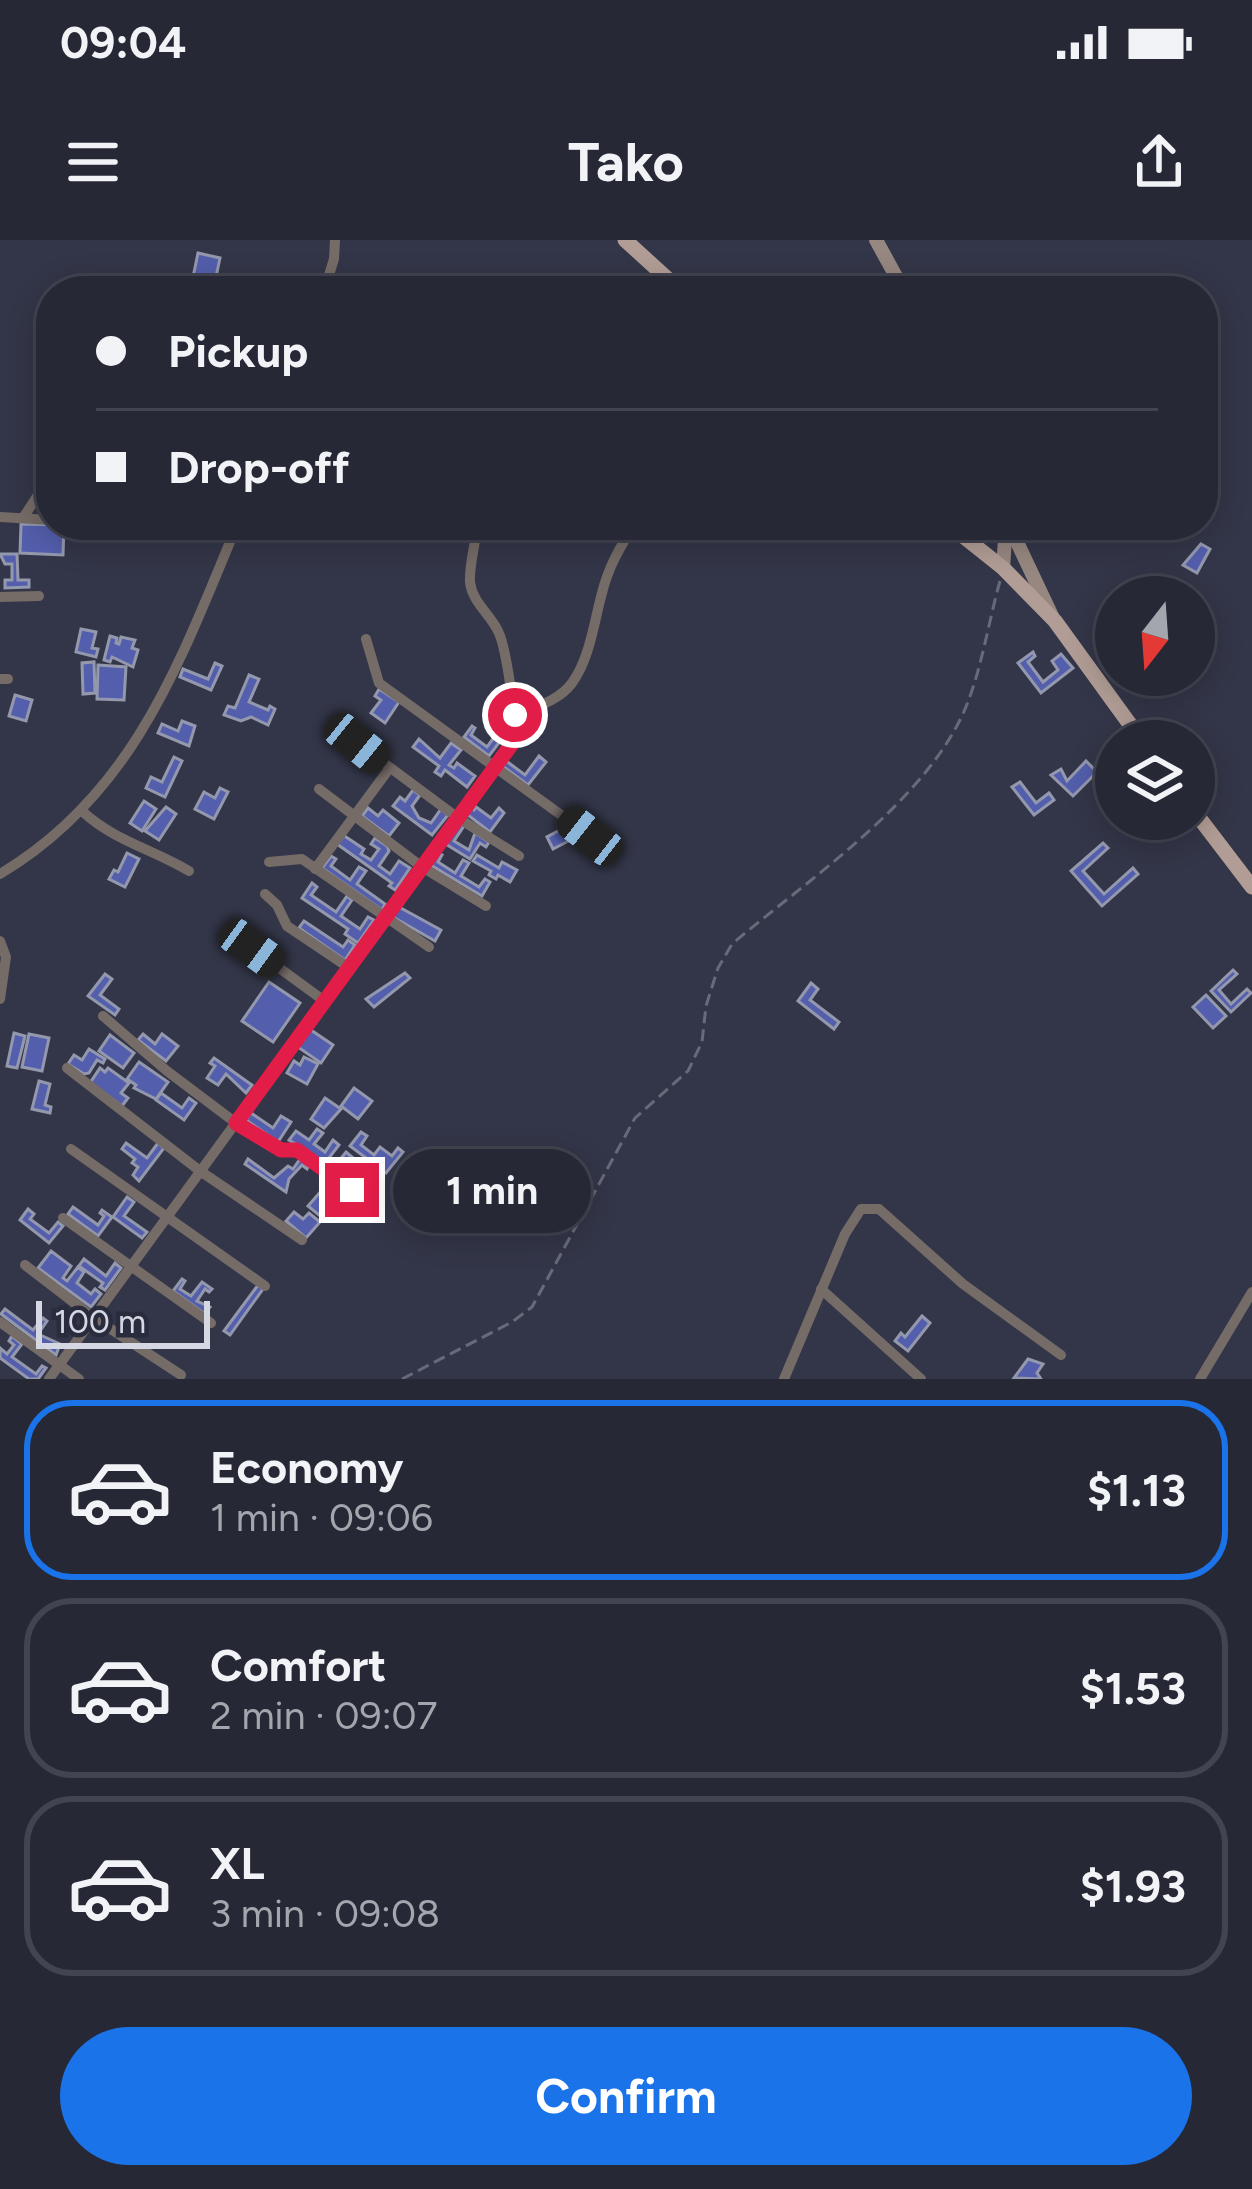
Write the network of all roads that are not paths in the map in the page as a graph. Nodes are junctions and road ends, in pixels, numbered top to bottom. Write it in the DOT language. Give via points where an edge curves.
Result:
graph roads {
  1 [pos="334,240"];
  2 [pos="625,240"];
  3 [pos="876,240"];
  4 [pos="329,276"];
  5 [pos="665,276"];
  6 [pos="896,276"];
  7 [pos="36,498"];
  8 [pos="0,517"];
  9 [pos="23,518"];
  10 [pos="36,519"];
  11 [pos="231,540"];
  12 [pos="475,540"];
  13 [pos="626,540"];
  14 [pos="968,540"];
  15 [pos="1006,540"];
  16 [pos="1014,540"];
  17 [pos="1003,568"];
  18 [pos="38,596"];
  19 [pos="0,597"];
  20 [pos="1054,621"];
  21 [pos="366,639"];
  22 [pos="515,715"];
  23 [pos="1127,720"];
  24 [pos="357,743"];
  25 [pos="493,767"];
  26 [pos="389,769"];
  27 [pos="319,789"];
  28 [pos="83,812"];
  29 [pos="354,816"];
  30 [pos="458,818"];
  31 [pos="590,836"];
  32 [pos="1215,839"];
  33 [pos="519,856"];
  34 [pos="269,862"];
  35 [pos="422,867"];
  36 [pos="315,869"];
  37 [pos="189,871"];
  38 [pos="0,874"];
  39 [pos="1252,886"];
  40 [pos="265,894"];
  41 [pos="486,906"];
  42 [pos="385,920"];
  43 [pos="0,941"];
  44 [pos="429,947"];
  45 [pos="252,948"];
  46 [pos="348,967"];
  47 [pos="0,999"];
  48 [pos="323,1000"];
  49 [pos="103,1016"];
  50 [pos="67,1068"];
  51 [pos="236,1123"];
  52 [pos="71,1149"];
  53 [pos="200,1172"];
  54 [pos="352,1190"];
  55 [pos="63,1218"];
  56 [pos="167,1218"];
  57 [pos="302,1240"];
  58 [pos="26,1265"];
  59 [pos="130,1267"];
  60 [pos="265,1286"];
  61 [pos="821,1288"];
  62 [pos="1252,1292"];
  63 [pos="94,1318"];
  64 [pos="0,1322"];
  65 [pos="211,1323"];
  66 [pos="1061,1355"];
  67 [pos="59,1366"];
  68 [pos="1203,1374"];
  69 [pos="182,1375"];
  70 [pos="49,1379"];
  71 [pos="80,1379"];
  72 [pos="784,1379"];
  73 [pos="921,1379"];
  74 [pos="1219,1379"];
  1 -- 4 [label="street"];
  2 -- 5 [label="main road"];
  3 -- 6 [label="main road"];
  7 -- 9 [label="street"];
  8 -- 9 [label="street"];
  9 -- 10 [label="street"];
  11 -- 28 [label="street" via="137,741"];
  12 -- 22 [label="street" via="470,583 499,633"];
  13 -- 22 [label="street" via="571,685"];
  14 -- 17 [label="main road"];
  15 -- 17 [label="main road"];
  16 -- 20 [label="main road"];
  17 -- 20 [label="main road"];
  18 -- 19 [label="street"];
  20 -- 23 [label="main road"];
  21 -- 25 [label="street" via="379,683"];
  22 -- 25 [label="street" via="514,741"];
  24 -- 26 [label="street"];
  25 -- 30 [label="street"];
  25 -- 31 [label="street"];
  26 -- 29 [label="street"];
  26 -- 30 [label="street"];
  27 -- 29 [label="street"];
  28 -- 37 [label="street" via="116,838"];
  28 -- 38 [label="street"];
  29 -- 35 [label="street"];
  29 -- 36 [label="street"];
  30 -- 33 [label="street"];
  30 -- 35 [label="street"];
  32 -- 39 [label="main road"];
  34 -- 36 [label="street" via="302,859"];
  35 -- 41 [label="street"];
  35 -- 42 [label="street"];
  36 -- 42 [label="street"];
  40 -- 46 [label="street" via="286,926"];
  42 -- 44 [label="street"];
  42 -- 46 [label="street"];
  43 -- 47 [label="street"];
  45 -- 48 [label="street"];
  46 -- 48 [label="street"];
  48 -- 51 [label="street"];
  49 -- 51 [label="street"];
  50 -- 53 [label="street"];
  51 -- 53 [label="street"];
  51 -- 54 [label="street" via="281,1150 297,1150"];
  52 -- 56 [label="street"];
  53 -- 56 [label="street"];
  53 -- 57 [label="street"];
  55 -- 59 [label="street"];
  56 -- 59 [label="street"];
  56 -- 60 [label="street"];
  58 -- 63 [label="street"];
  59 -- 63 [label="street"];
  59 -- 65 [label="street"];
  61 -- 66 [label="street" via="862,1209 878,1209"];
  61 -- 72 [label="street"];
  61 -- 73 [label="street"];
  62 -- 68 [label="street"];
  63 -- 67 [label="street"];
  63 -- 69 [label="street"];
  64 -- 67 [label="street"];
  67 -- 70 [label="street"];
  67 -- 71 [label="street"];
  68 -- 74 [label="street"];
}
